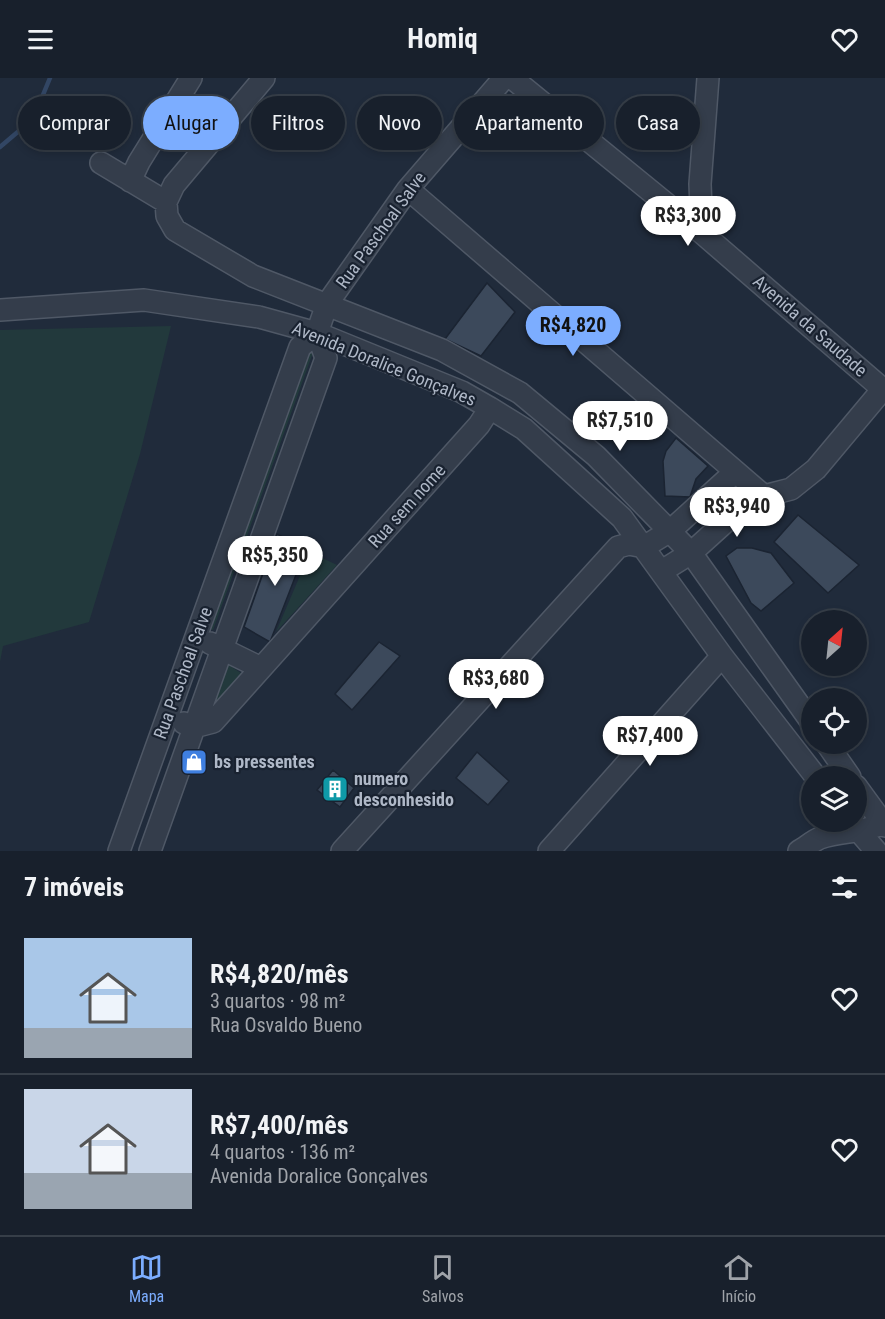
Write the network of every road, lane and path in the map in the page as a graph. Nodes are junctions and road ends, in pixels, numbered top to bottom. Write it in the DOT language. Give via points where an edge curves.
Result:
graph roads {
  1 [pos="191,78"];
  2 [pos="264,78"];
  3 [pos="504,78"];
  4 [pos="512,78"];
  5 [pos="708,78"];
  6 [pos="100,164"];
  7 [pos="130,181"];
  8 [pos="700,184"];
  9 [pos="408,189"];
  10 [pos="166,201"];
  11 [pos="665,202"];
  12 [pos="702,232"];
  13 [pos="327,304"];
  14 [pos="0,310"];
  15 [pos="317,333"];
  16 [pos="884,390"];
  17 [pos="490,408"];
  18 [pos="735,472"];
  19 [pos="764,496"];
  20 [pos="670,531"];
  21 [pos="644,548"];
  22 [pos="691,553"];
  23 [pos="663,571"];
  24 [pos="196,636"];
  25 [pos="222,649"];
  26 [pos="722,656"];
  27 [pos="261,668"];
  28 [pos="801,708"];
  29 [pos="167,716"];
  30 [pos="194,727"];
  31 [pos="807,766"];
  32 [pos="867,801"];
  33 [pos="884,824"];
  34 [pos="867,826"];
  35 [pos="844,832"];
  36 [pos="859,832"];
  37 [pos="119,851"];
  38 [pos="150,851"];
  39 [pos="342,851"];
  40 [pos="549,851"];
  41 [pos="799,851"];
  42 [pos="876,851"];
  1 -- 7 [label="street"];
  2 -- 10 [label="street" via="192,161"];
  3 -- 9 [label="street, Rua Paschoal Salve"];
  4 -- 11 [label="street, Avenida da Saudade"];
  5 -- 8 [label="street"];
  6 -- 7 [label="street"];
  7 -- 10 [label="street"];
  8 -- 11 [label="street"];
  8 -- 12 [label="street"];
  9 -- 13 [label="street, Rua Paschoal Salve"];
  9 -- 18 [label="street"];
  10 -- 13 [label="street, Avenida Doralice Gonçalves" via="167,216 175,230 254,276"];
  11 -- 12 [label="street, Avenida da Saudade"];
  12 -- 16 [label="street, Avenida da Saudade"];
  13 -- 15 [label="street, Rua Paschoal Salve"];
  13 -- 20 [label="street, Avenida Doralice Gonçalves" via="442,350 520,393 596,456"];
  14 -- 15 [label="street, Avenida Doralice Gonçalves" via="144,300 259,317"];
  15 -- 17 [label="street, Avenida Doralice Gonçalves" via="462,392"];
  15 -- 24 [label="street, Rua Paschoal Salve" via="300,347"];
  15 -- 25 [label="street, Rua Paschoal Salve" via="326,358"];
  16 -- 19 [label="street" via="816,469 791,489"];
  17 -- 21 [label="street, Avenida Doralice Gonçalves" via="524,429 570,469 622,518"];
  17 -- 27 [label="street, Rua sem nome"];
  18 -- 19 [label="street"];
  18 -- 20 [label="street"];
  19 -- 22 [label="street" via="734,515"];
  20 -- 21 [label="street"];
  20 -- 22 [label="street, Avenida Doralice Gonçalves"];
  21 -- 23 [label="street, Avenida Doralice Gonçalves"];
  21 -- 39 [label="street" via="629,544 618,547"];
  22 -- 23 [label="street"];
  22 -- 28 [label="street, Avenida Doralice Gonçalves"];
  23 -- 26 [label="street, Avenida Doralice Gonçalves"];
  24 -- 25 [label="street"];
  24 -- 29 [label="street, Rua Paschoal Salve"];
  25 -- 27 [label="street"];
  25 -- 30 [label="street, Rua Paschoal Salve"];
  26 -- 31 [label="street, Avenida Doralice Gonçalves"];
  26 -- 40 [label="street"];
  27 -- 30 [label="street, Rua sem nome" via="213,722"];
  29 -- 30 [label="street"];
  29 -- 37 [label="street, Rua Paschoal Salve"];
  30 -- 38 [label="street, Rua Paschoal Salve"];
  32 -- 33 [label="street"];
  33 -- 34 [label="street"];
  35 -- 41 [label="street" via="818,839"];
  36 -- 42 [label="street"];
}
